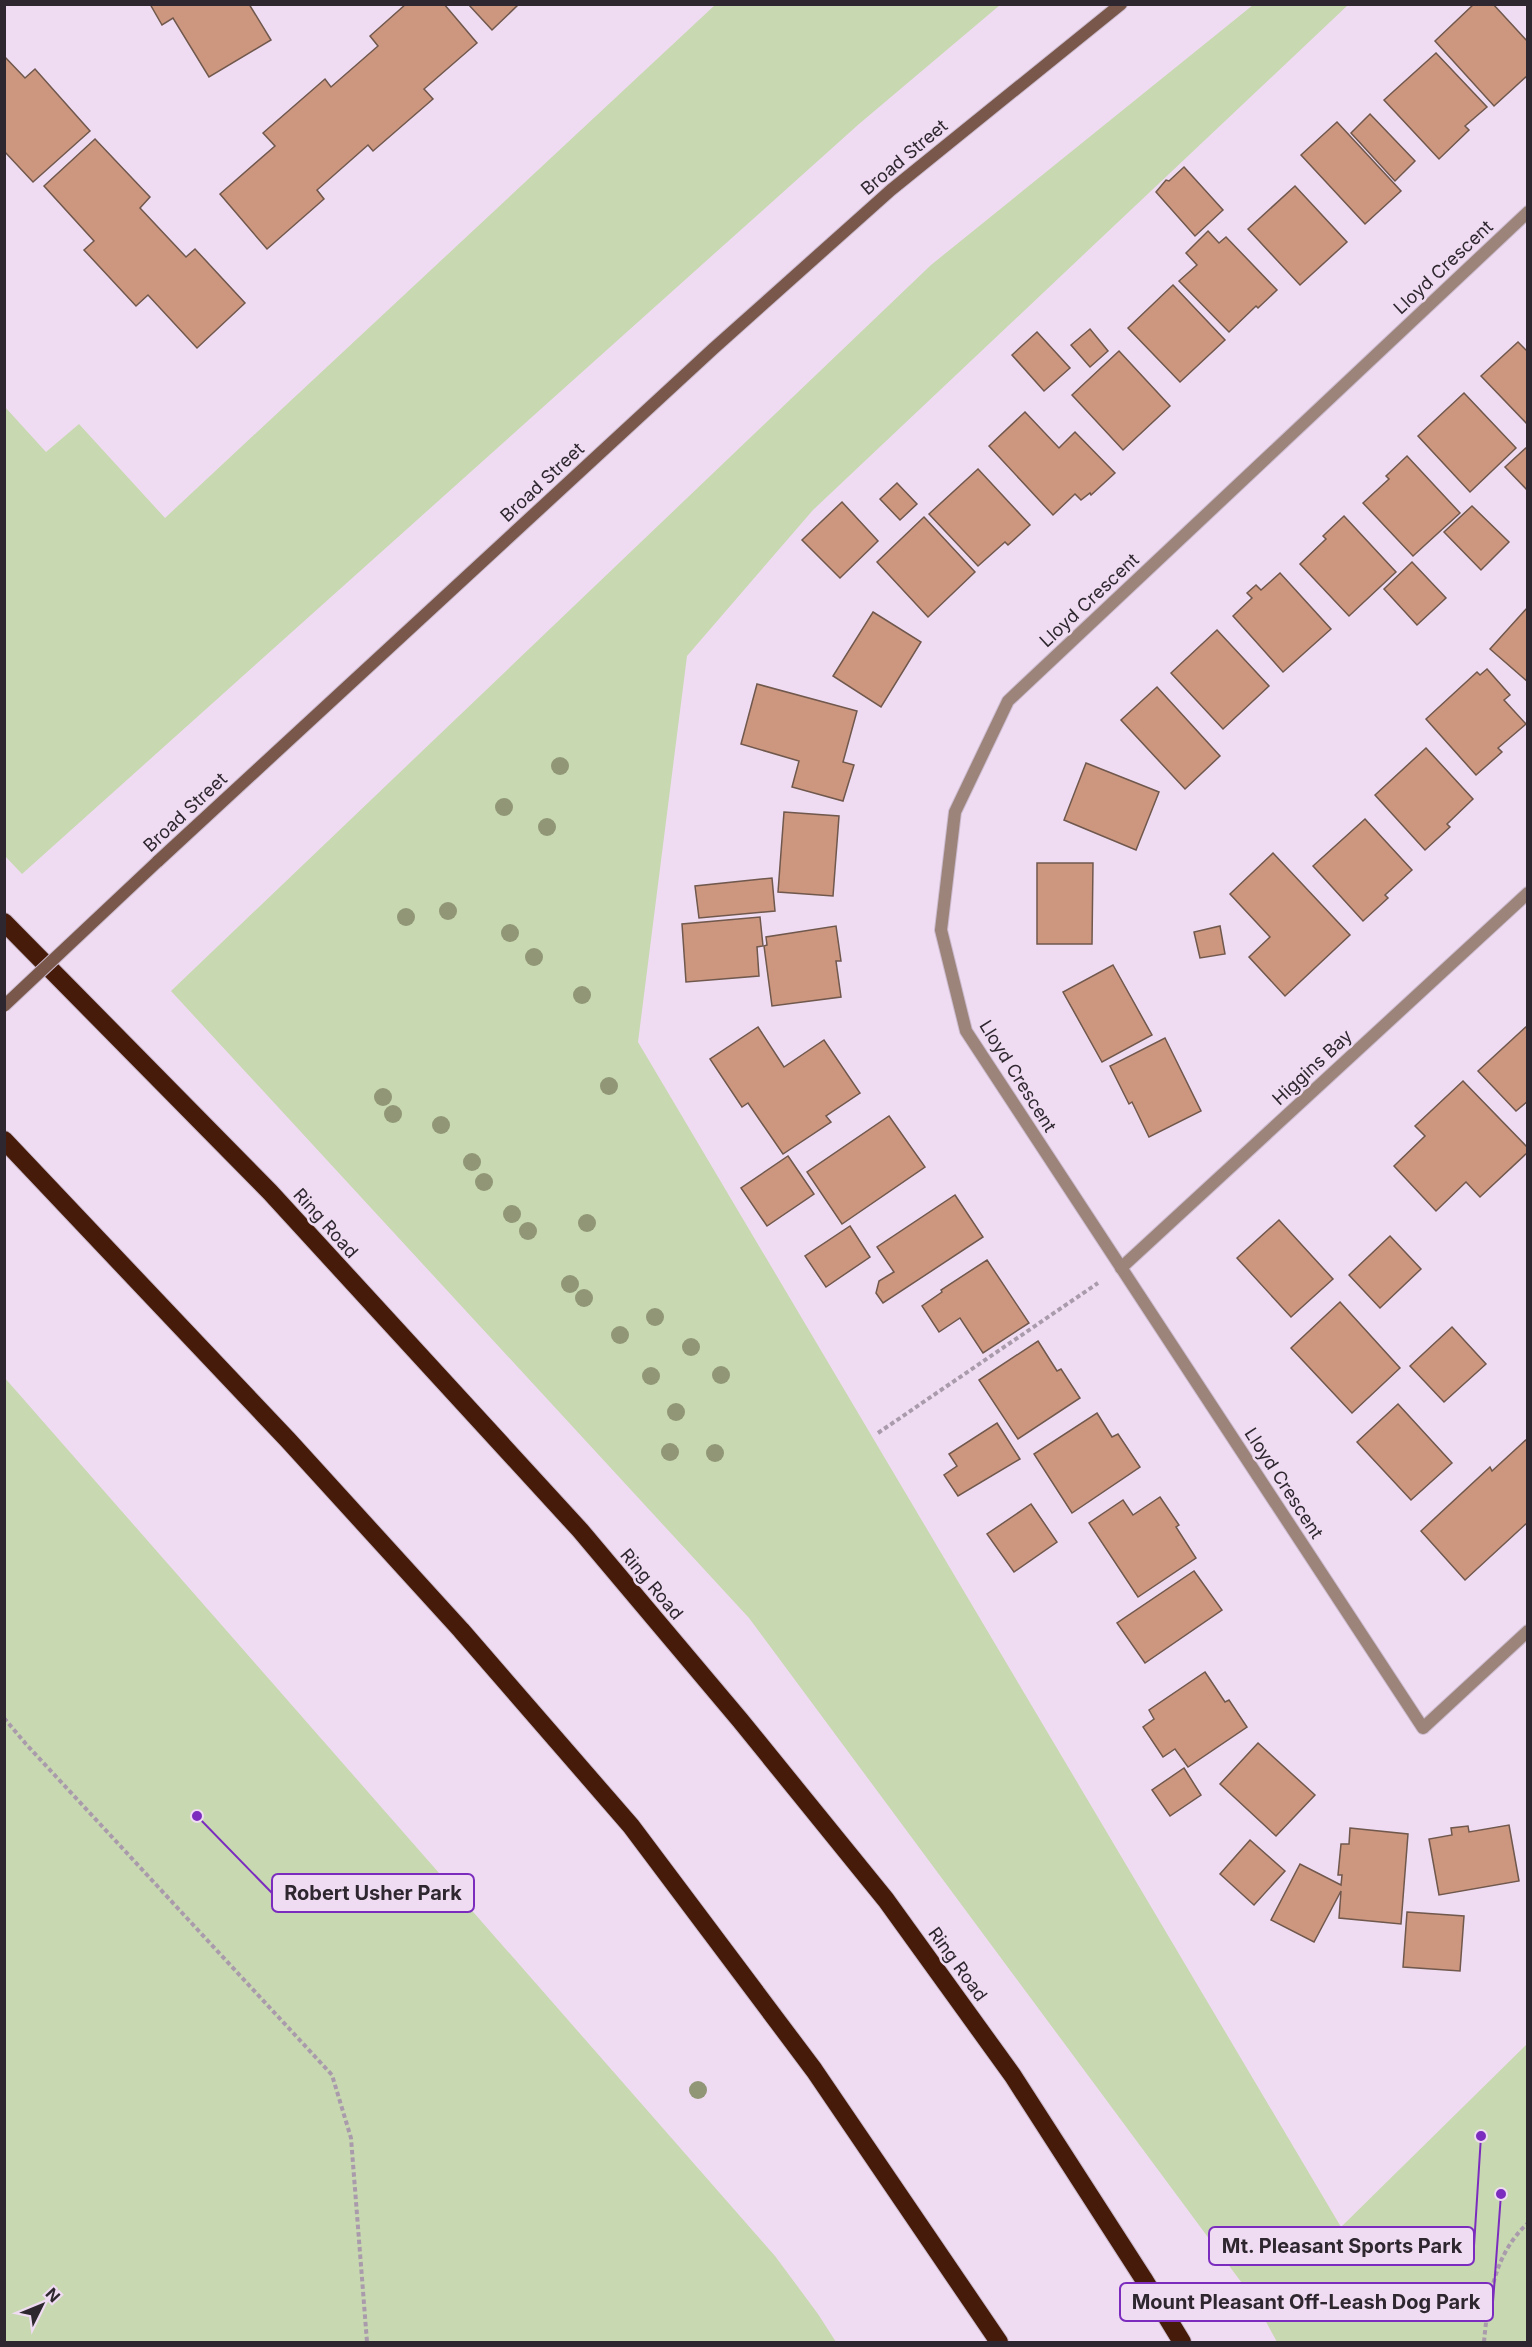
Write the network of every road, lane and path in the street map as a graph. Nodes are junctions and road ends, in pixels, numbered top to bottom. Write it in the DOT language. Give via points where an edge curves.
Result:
graph roads {
  1 [pos="1121,4"];
  2 [pos="1527,212"];
  3 [pos="1527,893"];
  4 [pos="4,922"];
  5 [pos="4,1006"];
  6 [pos="4,1140"];
  7 [pos="1121,1268"];
  8 [pos="878,1433"];
  9 [pos="1527,1631"];
  10 [pos="4,1718"];
  11 [pos="1527,2223"];
  12 [pos="367,2343"];
  13 [pos="999,2343"];
  14 [pos="1182,2343"];
  15 [pos="1484,2343"];
  1 -- 5 [label="street, Broad Street, bridge" via="882,198 704,357"];
  2 -- 7 [label="street, Lloyd Crescent" via="1008,701 956,812 941,930 966,1031"];
  3 -- 7 [label="street, Higgins Bay"];
  4 -- 14 [label="highway, Ring Road" via="270,1192 580,1530 740,1720 886,1900 1006,2066"];
  6 -- 13 [label="highway" via="296,1448 631,1826 814,2070"];
  7 -- 8 [label="path"];
  7 -- 9 [label="street, Lloyd Crescent" via="1423,1728"];
  10 -- 12 [label="path" via="332,2074 351,2138"];
  11 -- 15 [label="path" via="1502,2255 1492,2283"];
}
